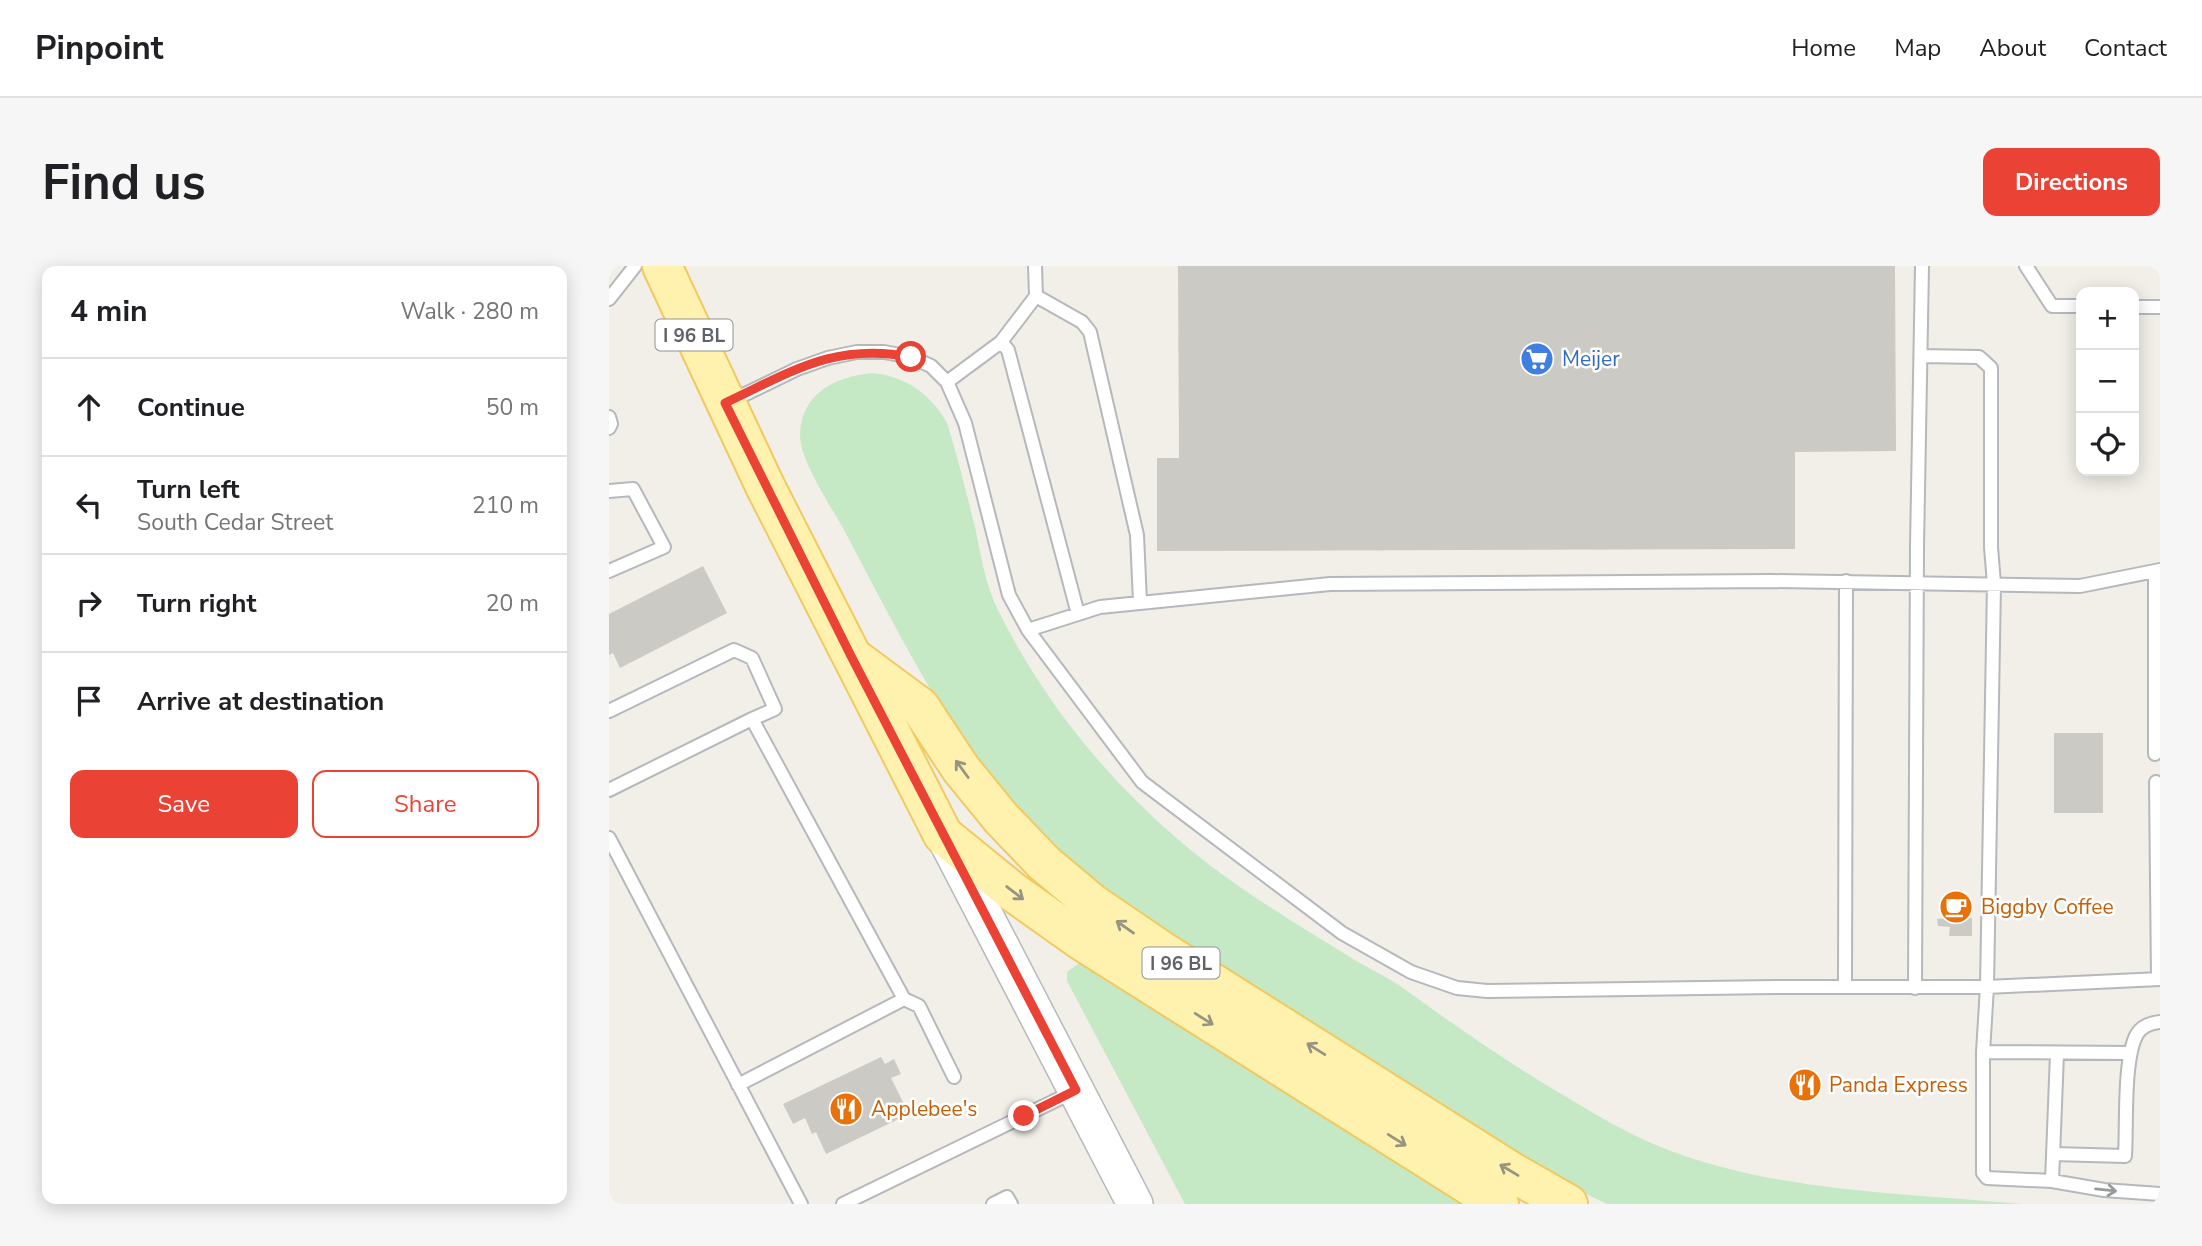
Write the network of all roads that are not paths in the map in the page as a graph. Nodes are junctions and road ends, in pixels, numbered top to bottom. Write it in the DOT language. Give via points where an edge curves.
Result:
graph roads {
  1 [pos="635,266"];
  2 [pos="662,266"];
  3 [pos="1035,266"];
  4 [pos="1922,266"];
  5 [pos="2026,266"];
  6 [pos="1036,296"];
  7 [pos="609,299"];
  8 [pos="2076,306"];
  9 [pos="2139,307"];
  10 [pos="2160,307"];
  11 [pos="1001,342"];
  12 [pos="1920,356"];
  13 [pos="947,382"];
  14 [pos="725,403"];
  15 [pos="609,417"];
  16 [pos="609,428"];
  17 [pos="609,491"];
  18 [pos="2158,570"];
  19 [pos="609,571"];
  20 [pos="1846,581"];
  21 [pos="1918,582"];
  22 [pos="1994,584"];
  23 [pos="1140,602"];
  24 [pos="1078,614"];
  25 [pos="1028,630"];
  26 [pos="851,656"];
  27 [pos="2157,659"];
  28 [pos="609,711"];
  29 [pos="752,719"];
  30 [pos="2155,754"];
  31 [pos="2156,782"];
  32 [pos="609,790"];
  33 [pos="943,835"];
  34 [pos="609,838"];
  35 [pos="2158,874"];
  36 [pos="2159,979"];
  37 [pos="1845,987"];
  38 [pos="1987,987"];
  39 [pos="1915,988"];
  40 [pos="904,999"];
  41 [pos="2158,1024"];
  42 [pos="1983,1052"];
  43 [pos="2130,1053"];
  44 [pos="2057,1054"];
  45 [pos="954,1077"];
  46 [pos="738,1085"];
  47 [pos="1076,1090"];
  48 [pos="2053,1154"];
  49 [pos="2052,1181"];
  50 [pos="2160,1194"];
  51 [pos="801,1204"];
  52 [pos="843,1204"];
  53 [pos="993,1204"];
  54 [pos="1011,1204"];
  55 [pos="1135,1204"];
  56 [pos="1499,1204"];
  57 [pos="1568,1204"];
  1 -- 7 [label="lane"];
  2 -- 14 [label="main road, I 96 BL"];
  3 -- 6 [label="lane"];
  4 -- 12 [label="lane"];
  5 -- 8 [label="lane" via="2052,306"];
  6 -- 11 [label="lane"];
  6 -- 23 [label="lane" via="1082,322 1090,332 1137,535"];
  9 -- 10 [label="lane"];
  11 -- 13 [label="lane"];
  11 -- 24 [label="lane" via="1008,350"];
  12 -- 21 [label="lane"];
  12 -- 22 [label="lane" via="1979,357 1991,368"];
  13 -- 14 [label="lane" via="931,366 911,357 857,352 797,369"];
  13 -- 25 [label="lane" via="965,423 1009,595"];
  14 -- 26 [label="main road, I 96 BL"];
  15 -- 16 [label="lane"];
  17 -- 19 [label="lane" via="633,489 664,547"];
  18 -- 22 [label="lane" via="2080,586"];
  18 -- 27 [label="lane"];
  20 -- 21 [label="lane"];
  20 -- 23 [label="lane" via="1330,584"];
  20 -- 37 [label="lane"];
  21 -- 22 [label="lane"];
  21 -- 39 [label="lane"];
  22 -- 38 [label="lane"];
  23 -- 24 [label="lane"];
  24 -- 25 [label="lane"];
  25 -- 37 [label="lane" via="1142,782 1342,933 1411,972 1457,988 1487,991"];
  26 -- 33 [label="main road, I 96 BL"];
  57 -- 26 [label="main road, I 96 BL, one-way" via="1093,904 1044,863 1001,818 920,707"];
  27 -- 30 [label="lane"];
  28 -- 29 [label="lane" via="734,650 752,658 775,709"];
  29 -- 32 [label="lane"];
  29 -- 40 [label="lane"];
  31 -- 35 [label="lane"];
  33 -- 47 [label="main road"];
  33 -- 56 [label="main road, I 96 BL, one-way" via="1082,941"];
  34 -- 46 [label="lane"];
  35 -- 36 [label="lane"];
  36 -- 38 [label="lane"];
  37 -- 39 [label="lane"];
  38 -- 39 [label="lane"];
  38 -- 42 [label="lane"];
  40 -- 45 [label="lane" via="919,1006"];
  40 -- 46 [label="lane"];
  41 -- 43 [label="lane" via="2137,1032"];
  42 -- 44 [label="lane"];
  42 -- 49 [label="lane" via="1983,1173 1987,1178"];
  43 -- 44 [label="lane"];
  43 -- 48 [label="lane" via="2125,1156"];
  44 -- 48 [label="lane"];
  46 -- 51 [label="lane"];
  47 -- 52 [label="lane"];
  47 -- 55 [label="main road"];
  48 -- 49 [label="lane"];
  49 -- 50 [label="lane, one-way"];
  53 -- 54 [label="lane" via="1007,1197"];
}
